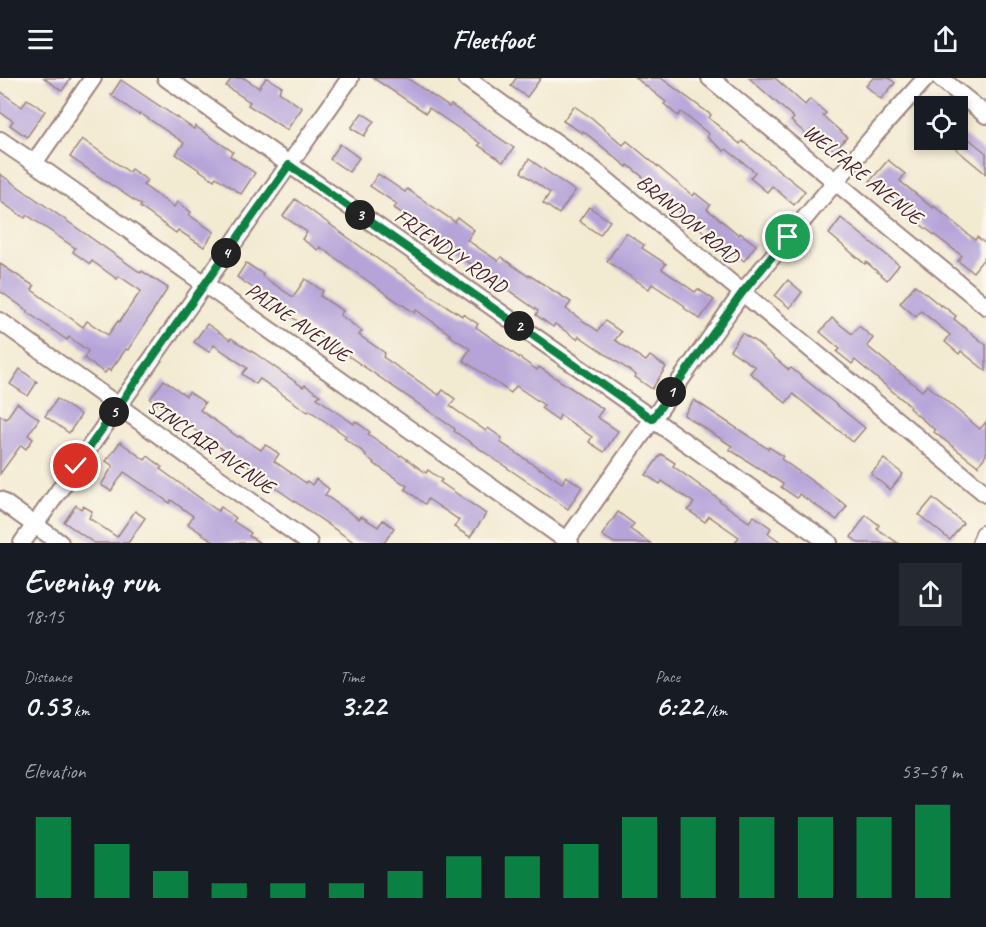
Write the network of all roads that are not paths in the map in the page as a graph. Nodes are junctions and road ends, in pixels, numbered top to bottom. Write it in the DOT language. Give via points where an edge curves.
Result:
graph roads {
  1 [pos="93,78"];
  2 [pos="166,78"];
  3 [pos="350,78"];
  4 [pos="466,78"];
  5 [pos="710,78"];
  6 [pos="926,78"];
  7 [pos="940,78"];
  8 [pos="986,115"];
  9 [pos="0,140"];
  10 [pos="34,163"];
  11 [pos="289,165"];
  12 [pos="835,181"];
  13 [pos="205,284"];
  14 [pos="742,293"];
  15 [pos="986,306"];
  16 [pos="0,321"];
  17 [pos="118,407"];
  18 [pos="652,419"];
  19 [pos="986,494"];
  20 [pos="0,500"];
  21 [pos="34,525"];
  22 [pos="986,535"];
  23 [pos="567,542"];
  24 [pos="22,543"];
  25 [pos="60,543"];
  26 [pos="309,543"];
  27 [pos="829,543"];
  28 [pos="983,543"];
  1 -- 10 [label="street"];
  2 -- 11 [label="street, FRIENDLY ROAD"];
  3 -- 11 [label="street"];
  4 -- 14 [label="street, BRANDON ROAD" via="593,169"];
  5 -- 12 [label="street, WELFARE AVENUE"];
  6 -- 12 [label="street"];
  7 -- 8 [label="street"];
  9 -- 10 [label="street, PAINE AVENUE"];
  10 -- 13 [label="street, PAINE AVENUE"];
  11 -- 13 [label="street"];
  11 -- 18 [label="street, FRIENDLY ROAD"];
  12 -- 14 [label="street"];
  12 -- 15 [label="street, WELFARE AVENUE"];
  13 -- 17 [label="street"];
  13 -- 23 [label="street, PAINE AVENUE"];
  14 -- 18 [label="street"];
  14 -- 19 [label="street, BRANDON ROAD"];
  16 -- 17 [label="street, SINCLAIR AVENUE"];
  17 -- 21 [label="street"];
  17 -- 26 [label="street, SINCLAIR AVENUE"];
  18 -- 23 [label="street"];
  18 -- 27 [label="street, FRIENDLY ROAD"];
  20 -- 21 [label="street"];
  21 -- 24 [label="street"];
  21 -- 25 [label="street"];
  22 -- 28 [label="main road"];
}
